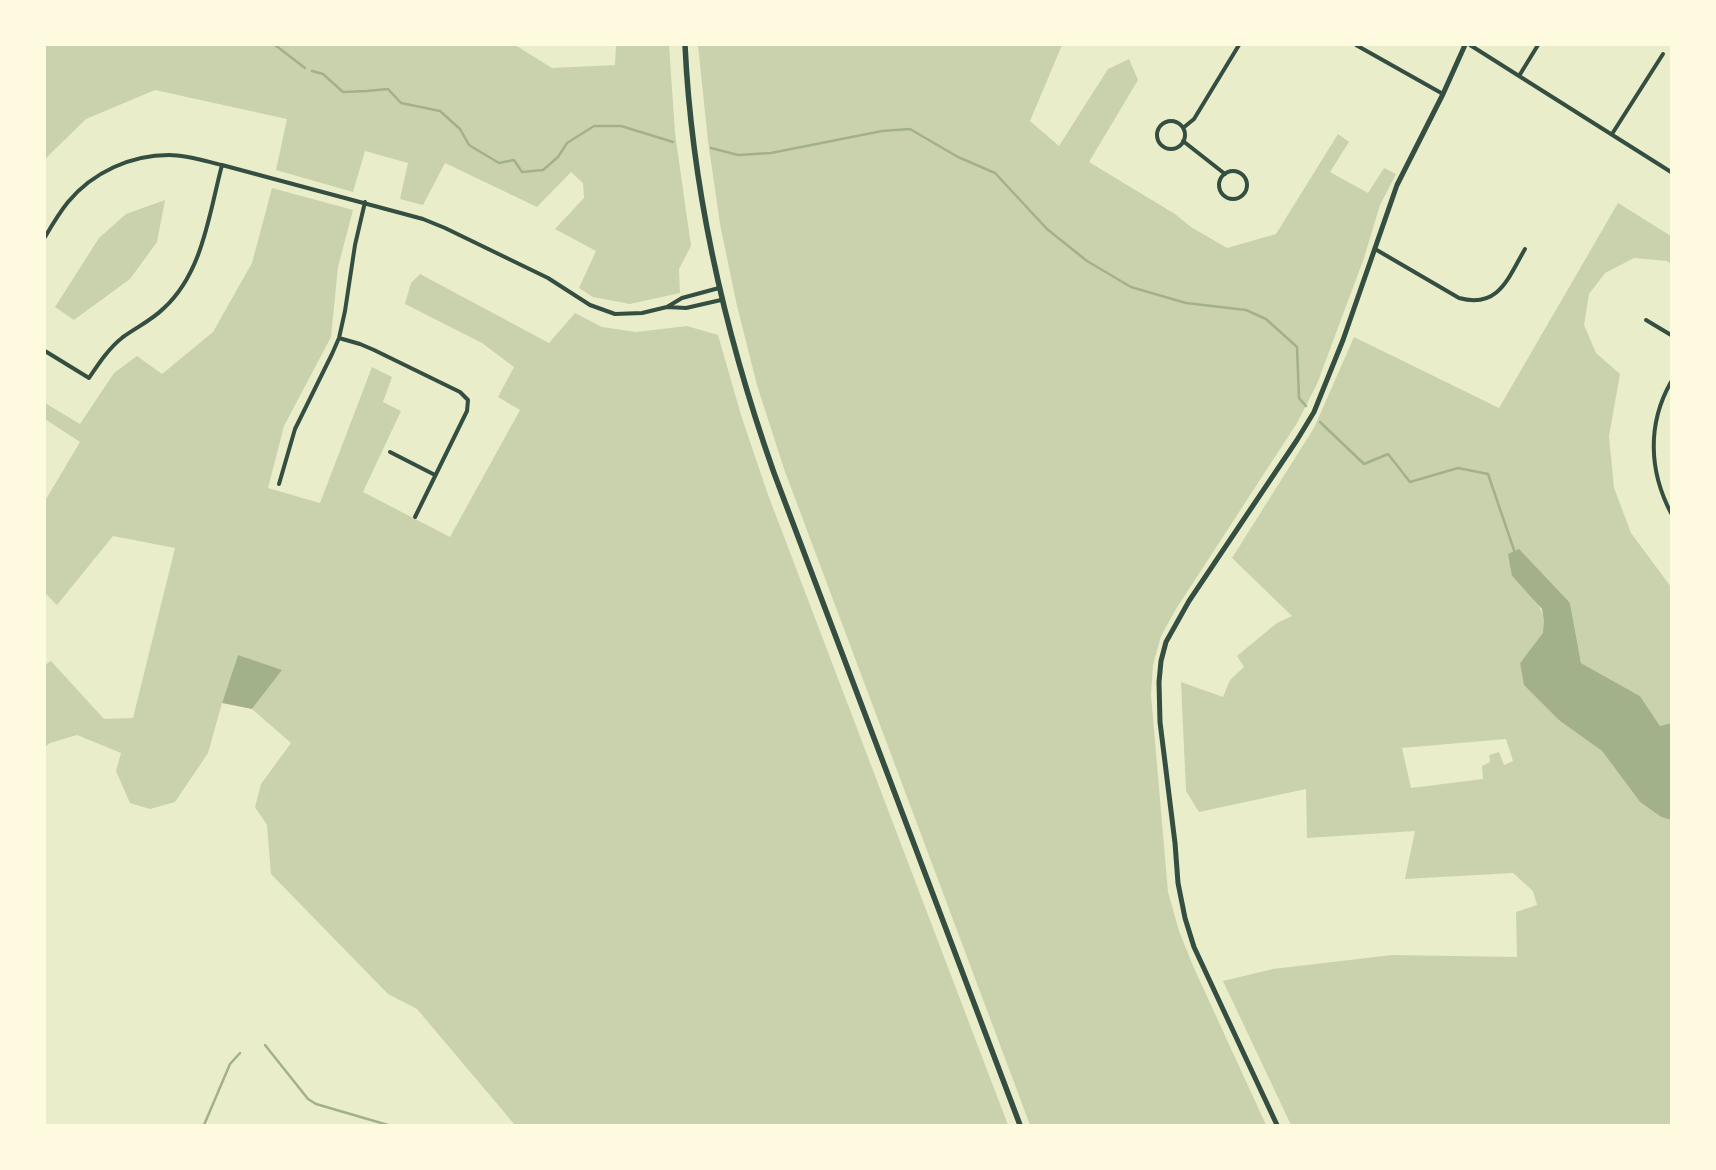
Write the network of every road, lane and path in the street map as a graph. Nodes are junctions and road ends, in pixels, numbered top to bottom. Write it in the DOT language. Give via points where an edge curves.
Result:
graph roads {
  1 [pos="685,45"];
  2 [pos="1239,45"];
  3 [pos="1356,45"];
  4 [pos="1465,45"];
  5 [pos="1470,45"];
  6 [pos="1538,45"];
  7 [pos="1663,54"];
  8 [pos="1519,76"];
  9 [pos="1442,94"];
  10 [pos="1183,128"];
  11 [pos="1612,134"];
  12 [pos="1184,141"];
  13 [pos="222,165"];
  14 [pos="1671,172"];
  15 [pos="1225,174"];
  16 [pos="365,202"];
  17 [pos="45,237"];
  18 [pos="1375,249"];
  19 [pos="1525,249"];
  20 [pos="719,288"];
  21 [pos="721,300"];
  22 [pos="667,307"];
  23 [pos="1646,320"];
  24 [pos="1671,335"];
  25 [pos="339,338"];
  26 [pos="45,351"];
  27 [pos="1671,382"];
  28 [pos="390,452"];
  29 [pos="435,475"];
  30 [pos="279,484"];
  31 [pos="1671,513"];
  32 [pos="415,517"];
  33 [pos="1020,1125"];
  34 [pos="1277,1125"];
  1 -- 20 [label="main road" via="697,175"];
  2 -- 10 [label="street" via="1194,120"];
  3 -- 9 [label="street"];
  4 -- 9 [label="street"];
  5 -- 8 [label="street"];
  6 -- 8 [label="street"];
  7 -- 11 [label="street"];
  8 -- 11 [label="street"];
  9 -- 18 [label="street" via="1397,185"];
  10 -- 12 [label="street"];
  10 -- 12 [label="street" via="1172,121 1165,123 1157,133 1161,145 1167,149 1173,149"];
  11 -- 14 [label="street"];
  12 -- 15 [label="street"];
  13 -- 16 [label="street"];
  13 -- 17 [label="street" via="170,155 114,167 98,176 69,202"];
  13 -- 26 [label="street" via="192,271 164,308 112,347 89,378"];
  15 -- 15 [label="street" via="1220,182 1223,195 1232,199 1240,197 1246,190 1245,177 1233,171"];
  16 -- 22 [label="street" via="445,228 548,278 602,310 629,314"];
  16 -- 25 [label="street" via="354,245"];
  18 -- 19 [label="street" via="1459,298 1470,301 1494,296"];
  18 -- 34 [label="street" via="1314,412 1189,601 1166,642 1162,661 1160,722 1185,918 1198,955"];
  20 -- 21 [label="main road"];
  20 -- 22 [label="street" via="682,298"];
  21 -- 22 [label="street" via="686,308"];
  21 -- 33 [label="main road" via="745,387 774,473"];
  23 -- 24 [label="street"];
  25 -- 29 [label="street" via="374,350 465,396 469,405"];
  25 -- 30 [label="street" via="295,428"];
  27 -- 31 [label="street" via="1659,408 1653,452 1662,495"];
  28 -- 29 [label="street"];
  29 -- 32 [label="street"];
}
